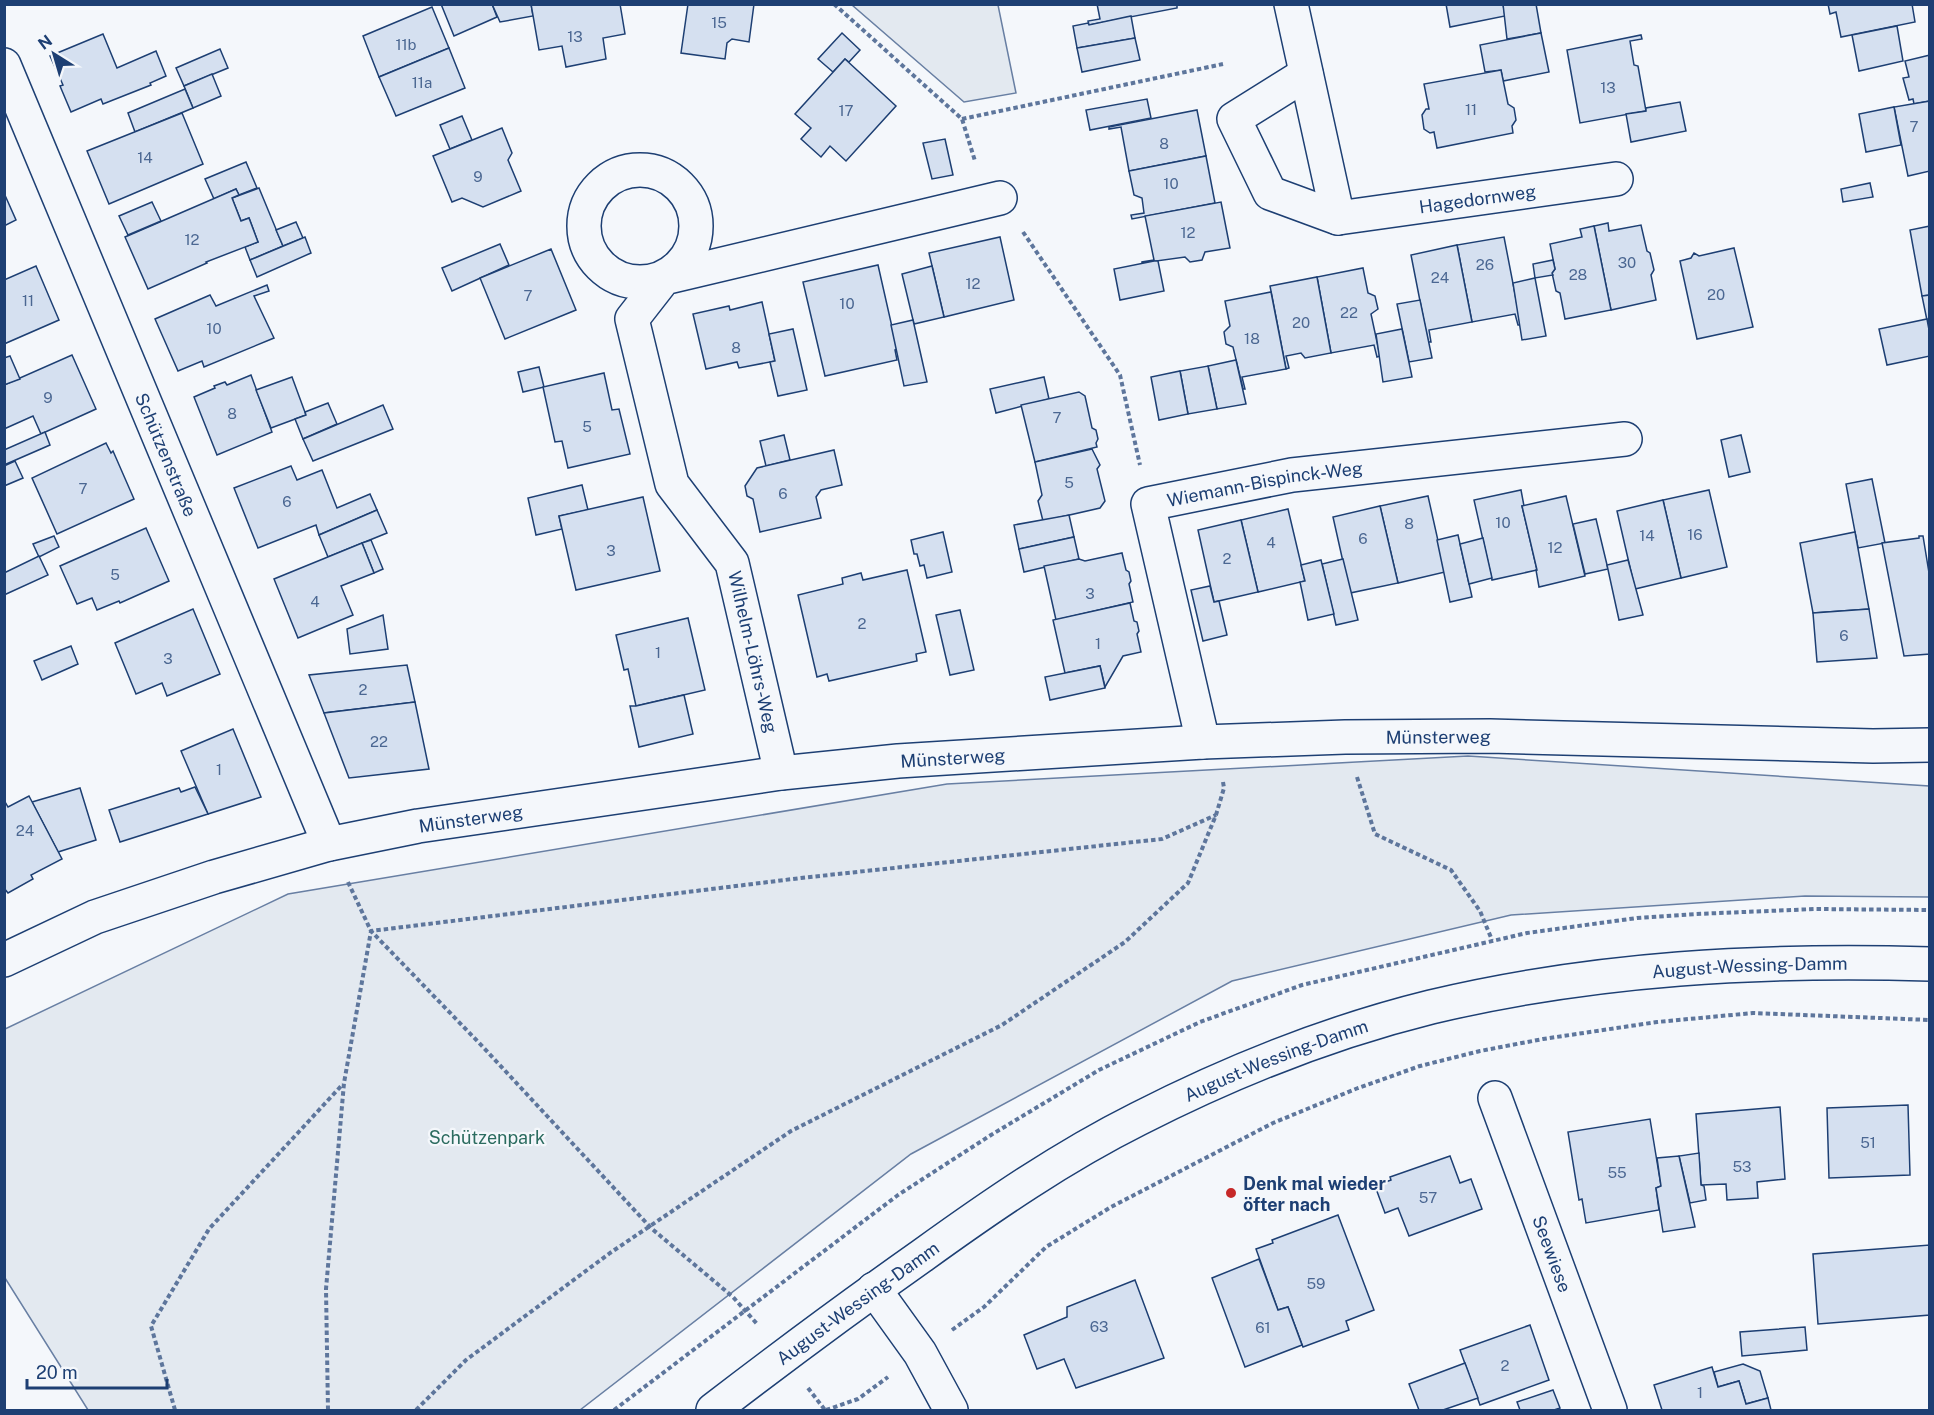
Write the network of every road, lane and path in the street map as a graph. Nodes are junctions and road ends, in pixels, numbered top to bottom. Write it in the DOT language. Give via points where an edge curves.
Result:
graph roads {
  1 [pos="1291,4"];
  2 [pos="1224,64"];
  3 [pos="4,65"];
  4 [pos="1306,74"];
  5 [pos="962,119"];
  6 [pos="1616,179"];
  7 [pos="1000,198"];
  8 [pos="1338,218"];
  9 [pos="1625,439"];
  10 [pos="1345,737"];
  11 [pos="1203,742"];
  12 [pos="1929,745"];
  13 [pos="781,773"];
  14 [pos="1216,815"];
  15 [pos="329,844"];
  16 [pos="371,931"];
  17 [pos="1492,940"];
  18 [pos="4,960"];
  19 [pos="1929,964"];
  20 [pos="1929,1020"];
  21 [pos="344,1083"];
  22 [pos="1495,1098"];
  23 [pos="651,1227"];
  24 [pos="721,1286"];
  25 [pos="874,1289"];
  26 [pos="920,1353"];
  27 [pos="175,1410"];
  28 [pos="328,1410"];
  29 [pos="416,1410"];
  30 [pos="713,1410"];
  31 [pos="826,1410"];
  32 [pos="951,1410"];
  33 [pos="1610,1410"];
  1 -- 4 [label="street"];
  2 -- 5 [label="path"];
  3 -- 15 [label="street, Schützenstraße"];
  4 -- 8 [label="street"];
  4 -- 8 [label="street, Hagedornweg" via="1234,119 1270,193"];
  6 -- 8 [label="street, Hagedornweg"];
  7 -- 13 [label="street, Wilhelm-Löhrs-Weg" via="664,278 632,319 672,484 732,563"];
  9 -- 11 [label="street, Wiemann-Bispinck-Weg" via="1292,475 1148,504"];
  10 -- 11 [label="street, Münsterweg"];
  10 -- 12 [label="street, Münsterweg"];
  10 -- 17 [label="path" via="1375,834 1451,870 1480,911"];
  11 -- 13 [label="street, Münsterweg" via="898,761"];
  11 -- 14 [label="path" via="1223,773 1224,788"];
  13 -- 15 [label="street, Münsterweg" via="418,826"];
  14 -- 16 [label="path" via="1162,838"];
  14 -- 23 [label="path" via="1188,883 1125,942 1002,1025 791,1131"];
  15 -- 16 [label="path"];
  15 -- 18 [label="street, Münsterweg" via="95,917"];
  16 -- 21 [label="path"];
  16 -- 23 [label="path"];
  19 -- 25 [label="street, August-Wessing-Damm" via="1768,963 1638,972 1480,997 1374,1024 1282,1055 1136,1120 1036,1178"];
  20 -- 26 [label="path" via="1753,1013 1543,1039 1420,1066 1273,1123 1112,1207 1046,1247 984,1307"];
  21 -- 27 [label="path" via="209,1229 151,1326"];
  21 -- 28 [label="path" via="326,1289"];
  22 -- 33 [label="street, Seewiese"];
  23 -- 24 [label="path"];
  23 -- 29 [label="path" via="466,1360"];
  25 -- 26 [label="street"];
  25 -- 30 [label="street, August-Wessing-Damm"];
  26 -- 31 [label="path" via="858,1398"];
  26 -- 32 [label="street"];
}
